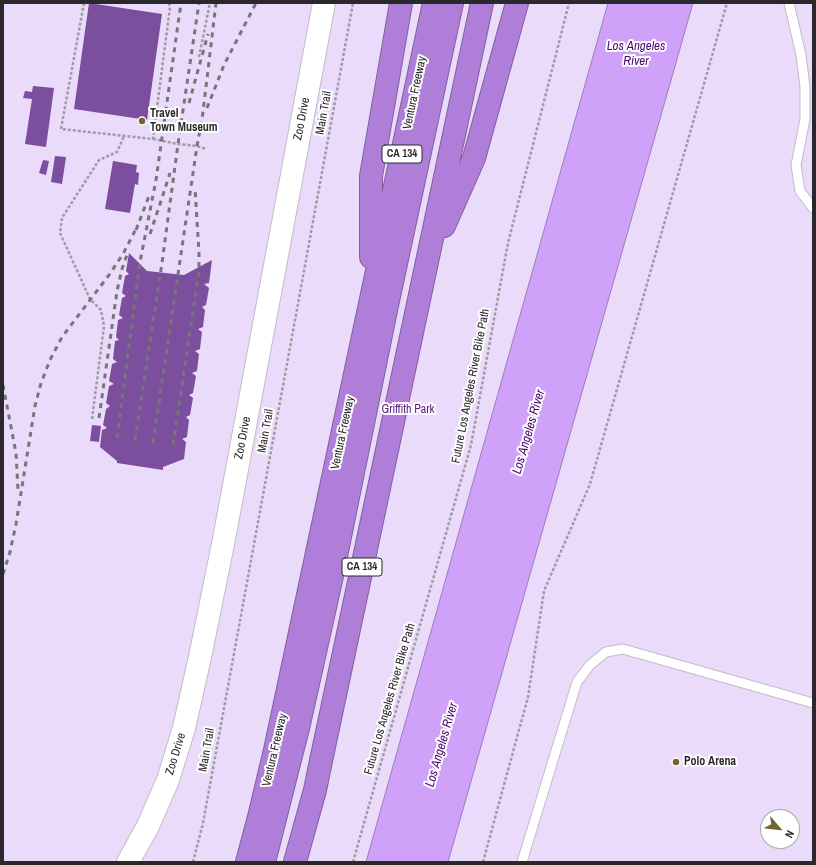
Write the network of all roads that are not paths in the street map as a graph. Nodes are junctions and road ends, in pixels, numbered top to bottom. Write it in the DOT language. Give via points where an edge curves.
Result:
graph roads {
  1 [pos="324,3"];
  2 [pos="401,3"];
  3 [pos="434,3"];
  4 [pos="452,3"];
  5 [pos="463,3"];
  6 [pos="482,3"];
  7 [pos="517,3"];
  8 [pos="789,3"];
  9 [pos="813,208"];
  10 [pos="425,272"];
  11 [pos="371,304"];
  12 [pos="813,703"];
  13 [pos="128,862"];
  14 [pos="247,862"];
  15 [pos="264,862"];
  16 [pos="278,862"];
  17 [pos="295,862"];
  18 [pos="522,862"];
  1 -- 13 [label="street, Zoo Drive" via="224,539 184,728 168,780 148,826"];
  2 -- 11 [label="highway" via="371,176"];
  3 -- 11 [label="highway, Ventura Freeway / CA 134"];
  4 -- 15 [label="highway" via="330,584 299,724"];
  5 -- 16 [label="highway" via="315,716"];
  6 -- 10 [label="highway, CA 134"];
  7 -- 10 [label="highway" via="474,158"];
  8 -- 9 [label="lane" via="801,55 805,87 805,118 796,165 800,191"];
  10 -- 17 [label="highway, CA 134" via="322,756"];
  11 -- 14 [label="highway, Ventura Freeway / CA 134" via="276,750"];
  12 -- 18 [label="lane" via="623,649 606,652 590,665 577,682"];
}
